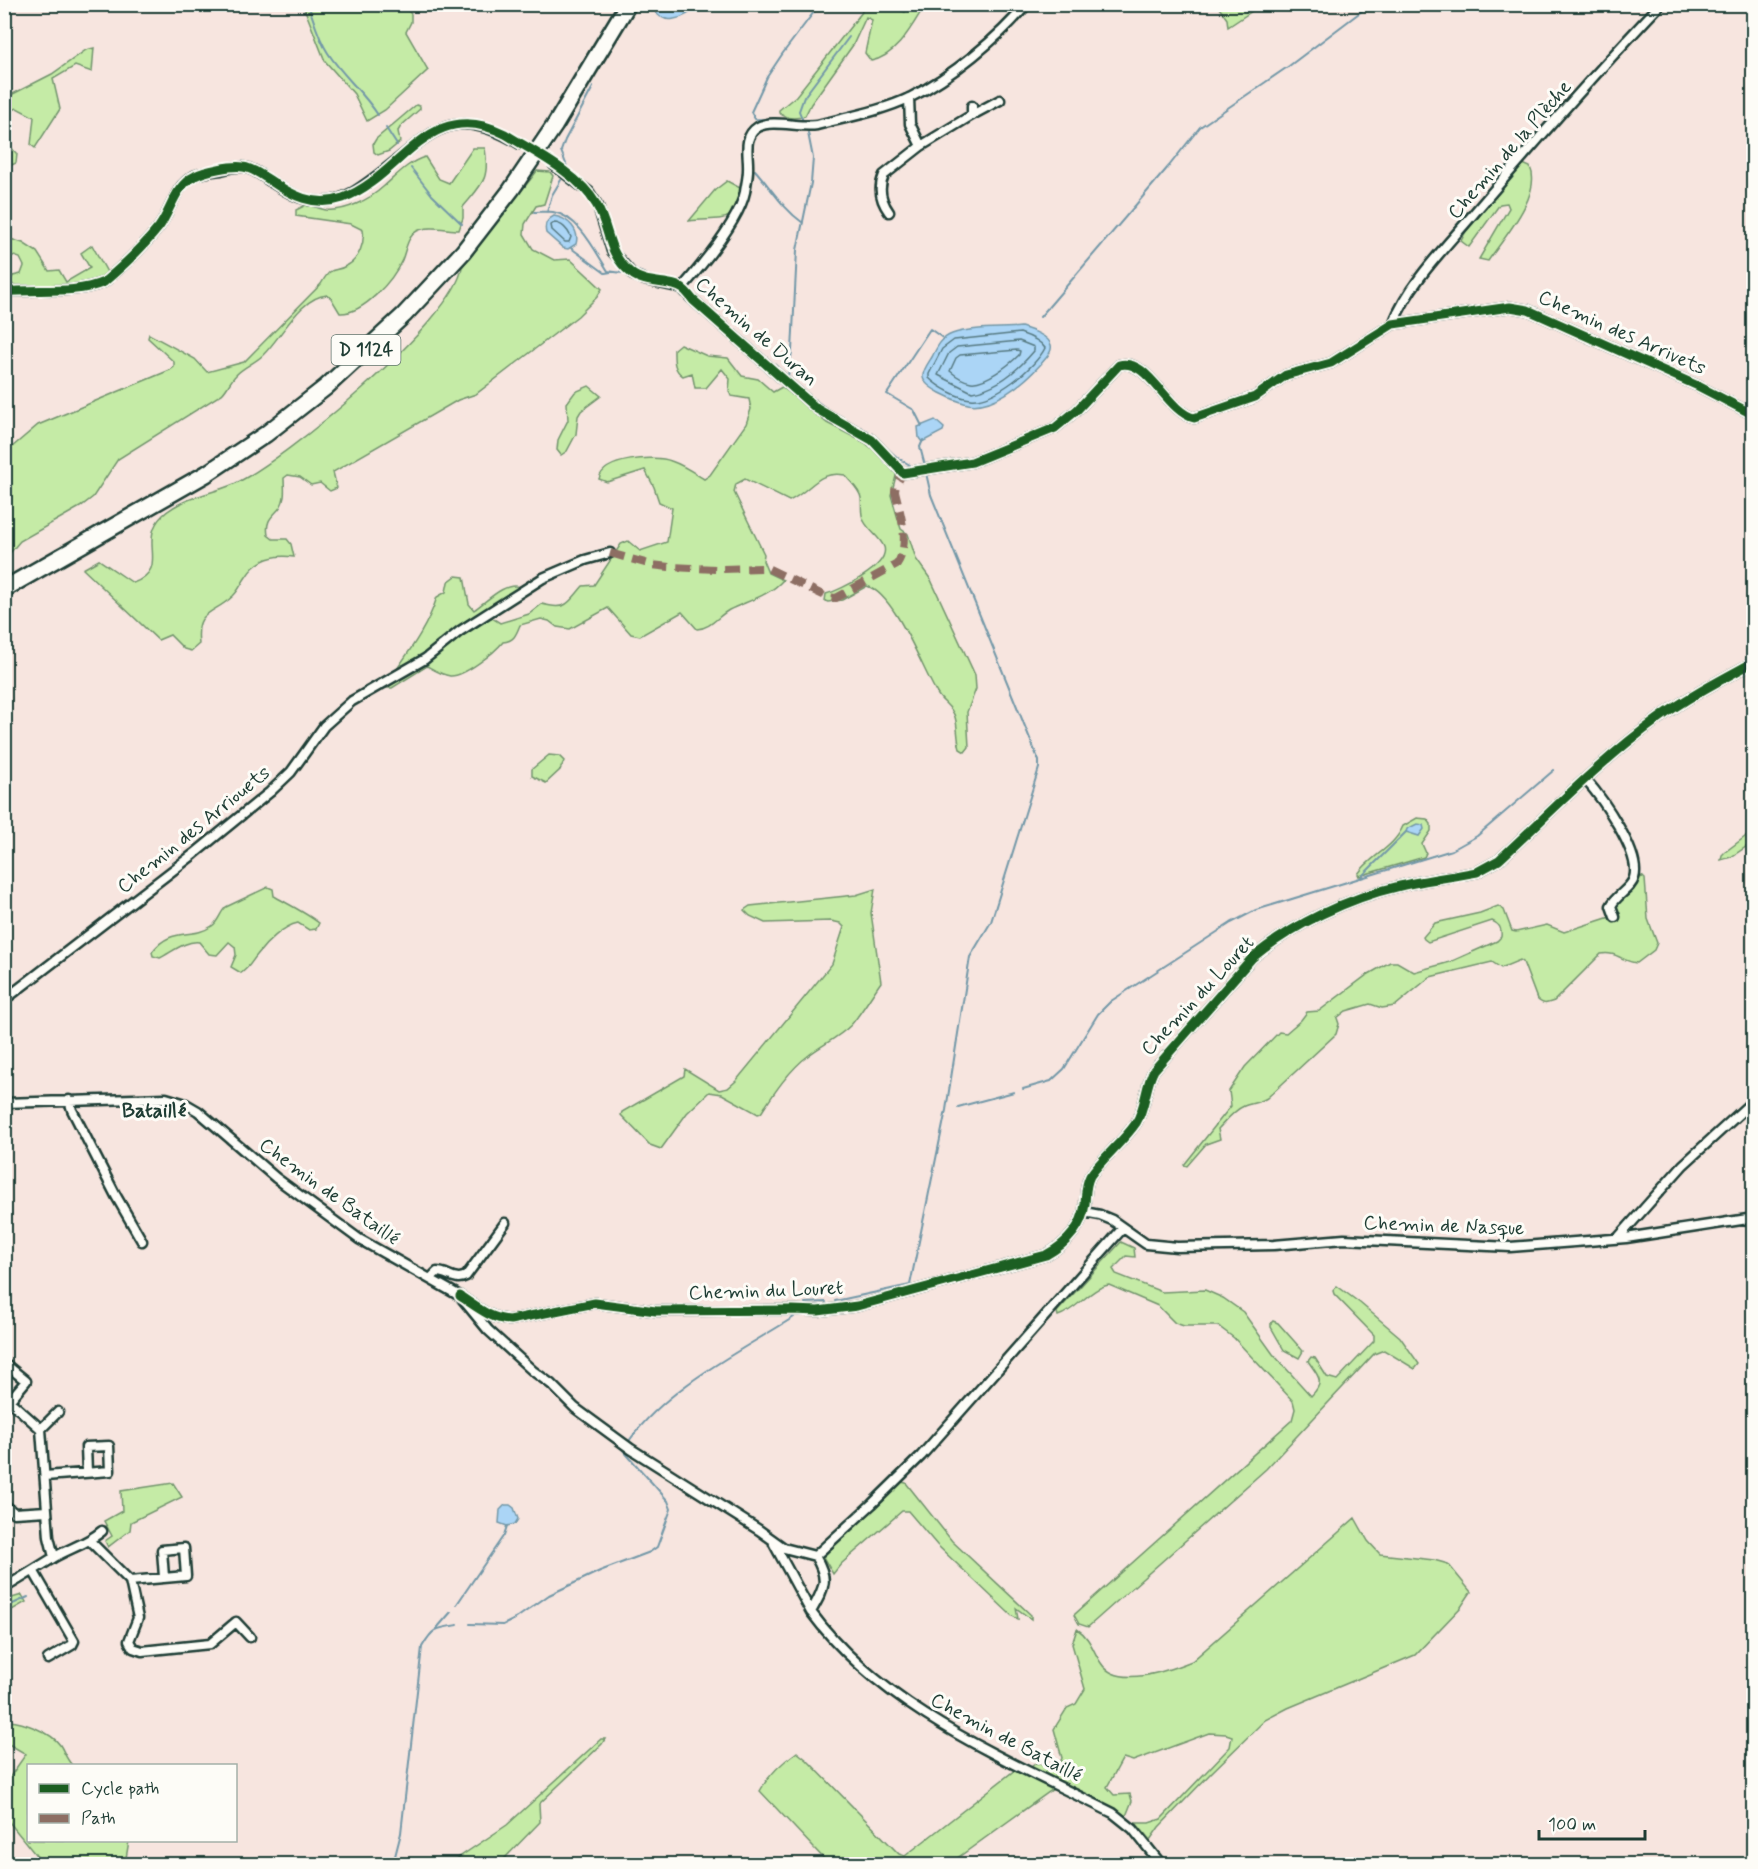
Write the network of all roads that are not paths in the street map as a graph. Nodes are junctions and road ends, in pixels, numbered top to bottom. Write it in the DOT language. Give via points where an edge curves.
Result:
graph roads {
  1 [pos="628,4"];
  2 [pos="1027,4"];
  3 [pos="1661,4"];
  4 [pos="909,98"];
  5 [pos="1000,100"];
  6 [pos="520,144"];
  7 [pos="921,146"];
  8 [pos="553,164"];
  9 [pos="889,212"];
  10 [pos="682,288"];
  11 [pos="4,292"];
  12 [pos="1393,324"];
  13 [pos="1754,415"];
  14 [pos="903,473"];
  15 [pos="610,553"];
  16 [pos="4,590"];
  17 [pos="1754,662"];
  18 [pos="1586,780"];
  19 [pos="1615,917"];
  20 [pos="4,1000"];
  21 [pos="69,1100"];
  22 [pos="1754,1100"];
  23 [pos="4,1103"];
  24 [pos="1084,1212"];
  25 [pos="1754,1218"];
  26 [pos="505,1223"];
  27 [pos="1123,1228"];
  28 [pos="1618,1238"];
  29 [pos="142,1241"];
  30 [pos="431,1278"];
  31 [pos="460,1296"];
  32 [pos="4,1371"];
  33 [pos="7,1398"];
  34 [pos="58,1412"];
  35 [pos="41,1429"];
  36 [pos="87,1472"];
  37 [pos="45,1476"];
  38 [pos="4,1504"];
  39 [pos="47,1511"];
  40 [pos="9,1513"];
  41 [pos="102,1531"];
  42 [pos="90,1541"];
  43 [pos="772,1541"];
  44 [pos="814,1556"];
  45 [pos="54,1557"];
  46 [pos="34,1572"];
  47 [pos="164,1577"];
  48 [pos="130,1581"];
  49 [pos="4,1588"];
  50 [pos="811,1612"];
  51 [pos="250,1637"];
  52 [pos="48,1659"];
  53 [pos="1161,1864"];
  1 -- 16 [label="highway, D 1124" via="512,190 463,252 404,315 326,387 266,434 206,474"];
  2 -- 4 [label="street" via="1015,20 983,47"];
  3 -- 12 [label="street, Chemin de la Plèche" via="1425,271"];
  4 -- 7 [label="street" via="910,124"];
  4 -- 10 [label="street" via="817,125 767,124 754,130 747,143 749,167 743,203"];
  5 -- 7 [label="street" via="972,110"];
  6 -- 11 [label="street" via="494,129 477,125 441,129 424,137 355,192 333,201 297,198 242,166 205,172 185,182 157,230 104,282 80,288"];
  7 -- 9 [label="street" via="881,181 884,205"];
  8 -- 10 [label="street, Chemin de Duran" via="589,192 598,206 612,251 633,275"];
  10 -- 14 [label="street, Chemin de Duran" via="817,409 872,440"];
  12 -- 13 [label="street, Chemin des Arrivets" via="1519,307"];
  12 -- 14 [label="street, Chemin des Arrivets" via="1331,363 1286,375 1255,396 1194,418 1180,412 1139,368 1126,363 1119,365 1055,428 972,462"];
  15 -- 20 [label="street, Chemin des Arriouets" via="543,578 460,631 425,659 339,711 291,772 270,792"];
  17 -- 18 [label="street, Chemin du Louret" via="1686,699"];
  18 -- 19 [label="street" via="1614,818 1635,867 1634,880 1611,906"];
  18 -- 24 [label="street, Chemin du Louret" via="1499,860 1477,872 1398,886 1316,917 1267,945 1154,1070 1136,1123 1090,1176"];
  21 -- 23 [label="street, Chemin de Bataillé"];
  21 -- 29 [label="street"];
  21 -- 31 [label="street, Chemin de Bataillé" via="166,1098 186,1104 359,1239"];
  22 -- 28 [label="street" via="1683,1165"];
  24 -- 27 [label="street, Chemin de Nasque" via="1100,1215"];
  24 -- 31 [label="street, Chemin du Louret" via="1068,1239 1046,1255 831,1310 656,1311 595,1303 501,1320"];
  25 -- 28 [label="street, Chemin de Nasque"];
  26 -- 30 [label="street" via="466,1276 461,1279 437,1272"];
  27 -- 28 [label="street, Chemin de Nasque" via="1146,1244 1177,1247 1344,1239 1510,1247"];
  27 -- 44 [label="street" via="921,1456"];
  31 -- 43 [label="street, Chemin de Bataillé" via="502,1343 575,1408"];
  32 -- 33 [label="street" via="9,1366 26,1381"];
  33 -- 35 [label="street"];
  34 -- 35 [label="street"];
  35 -- 37 [label="street"];
  36 -- 37 [label="street"];
  37 -- 39 [label="street"];
  38 -- 40 [label="street"];
  39 -- 40 [label="street"];
  39 -- 45 [label="street"];
  41 -- 42 [label="street"];
  42 -- 45 [label="street"];
  42 -- 48 [label="street"];
  43 -- 44 [label="street, Chemin de Bataillé"];
  43 -- 50 [label="street, Chemin de Bataillé"];
  44 -- 50 [label="street" via="826,1581"];
  45 -- 46 [label="street"];
  46 -- 49 [label="street"];
  46 -- 52 [label="street" via="74,1641"];
  47 -- 48 [label="street"];
  48 -- 51 [label="street" via="138,1618 129,1641 137,1651 210,1644 236,1622"];
  50 -- 53 [label="street, Chemin de Bataillé" via="826,1633 860,1666 904,1700 963,1738 1113,1813 1133,1829"];
}
